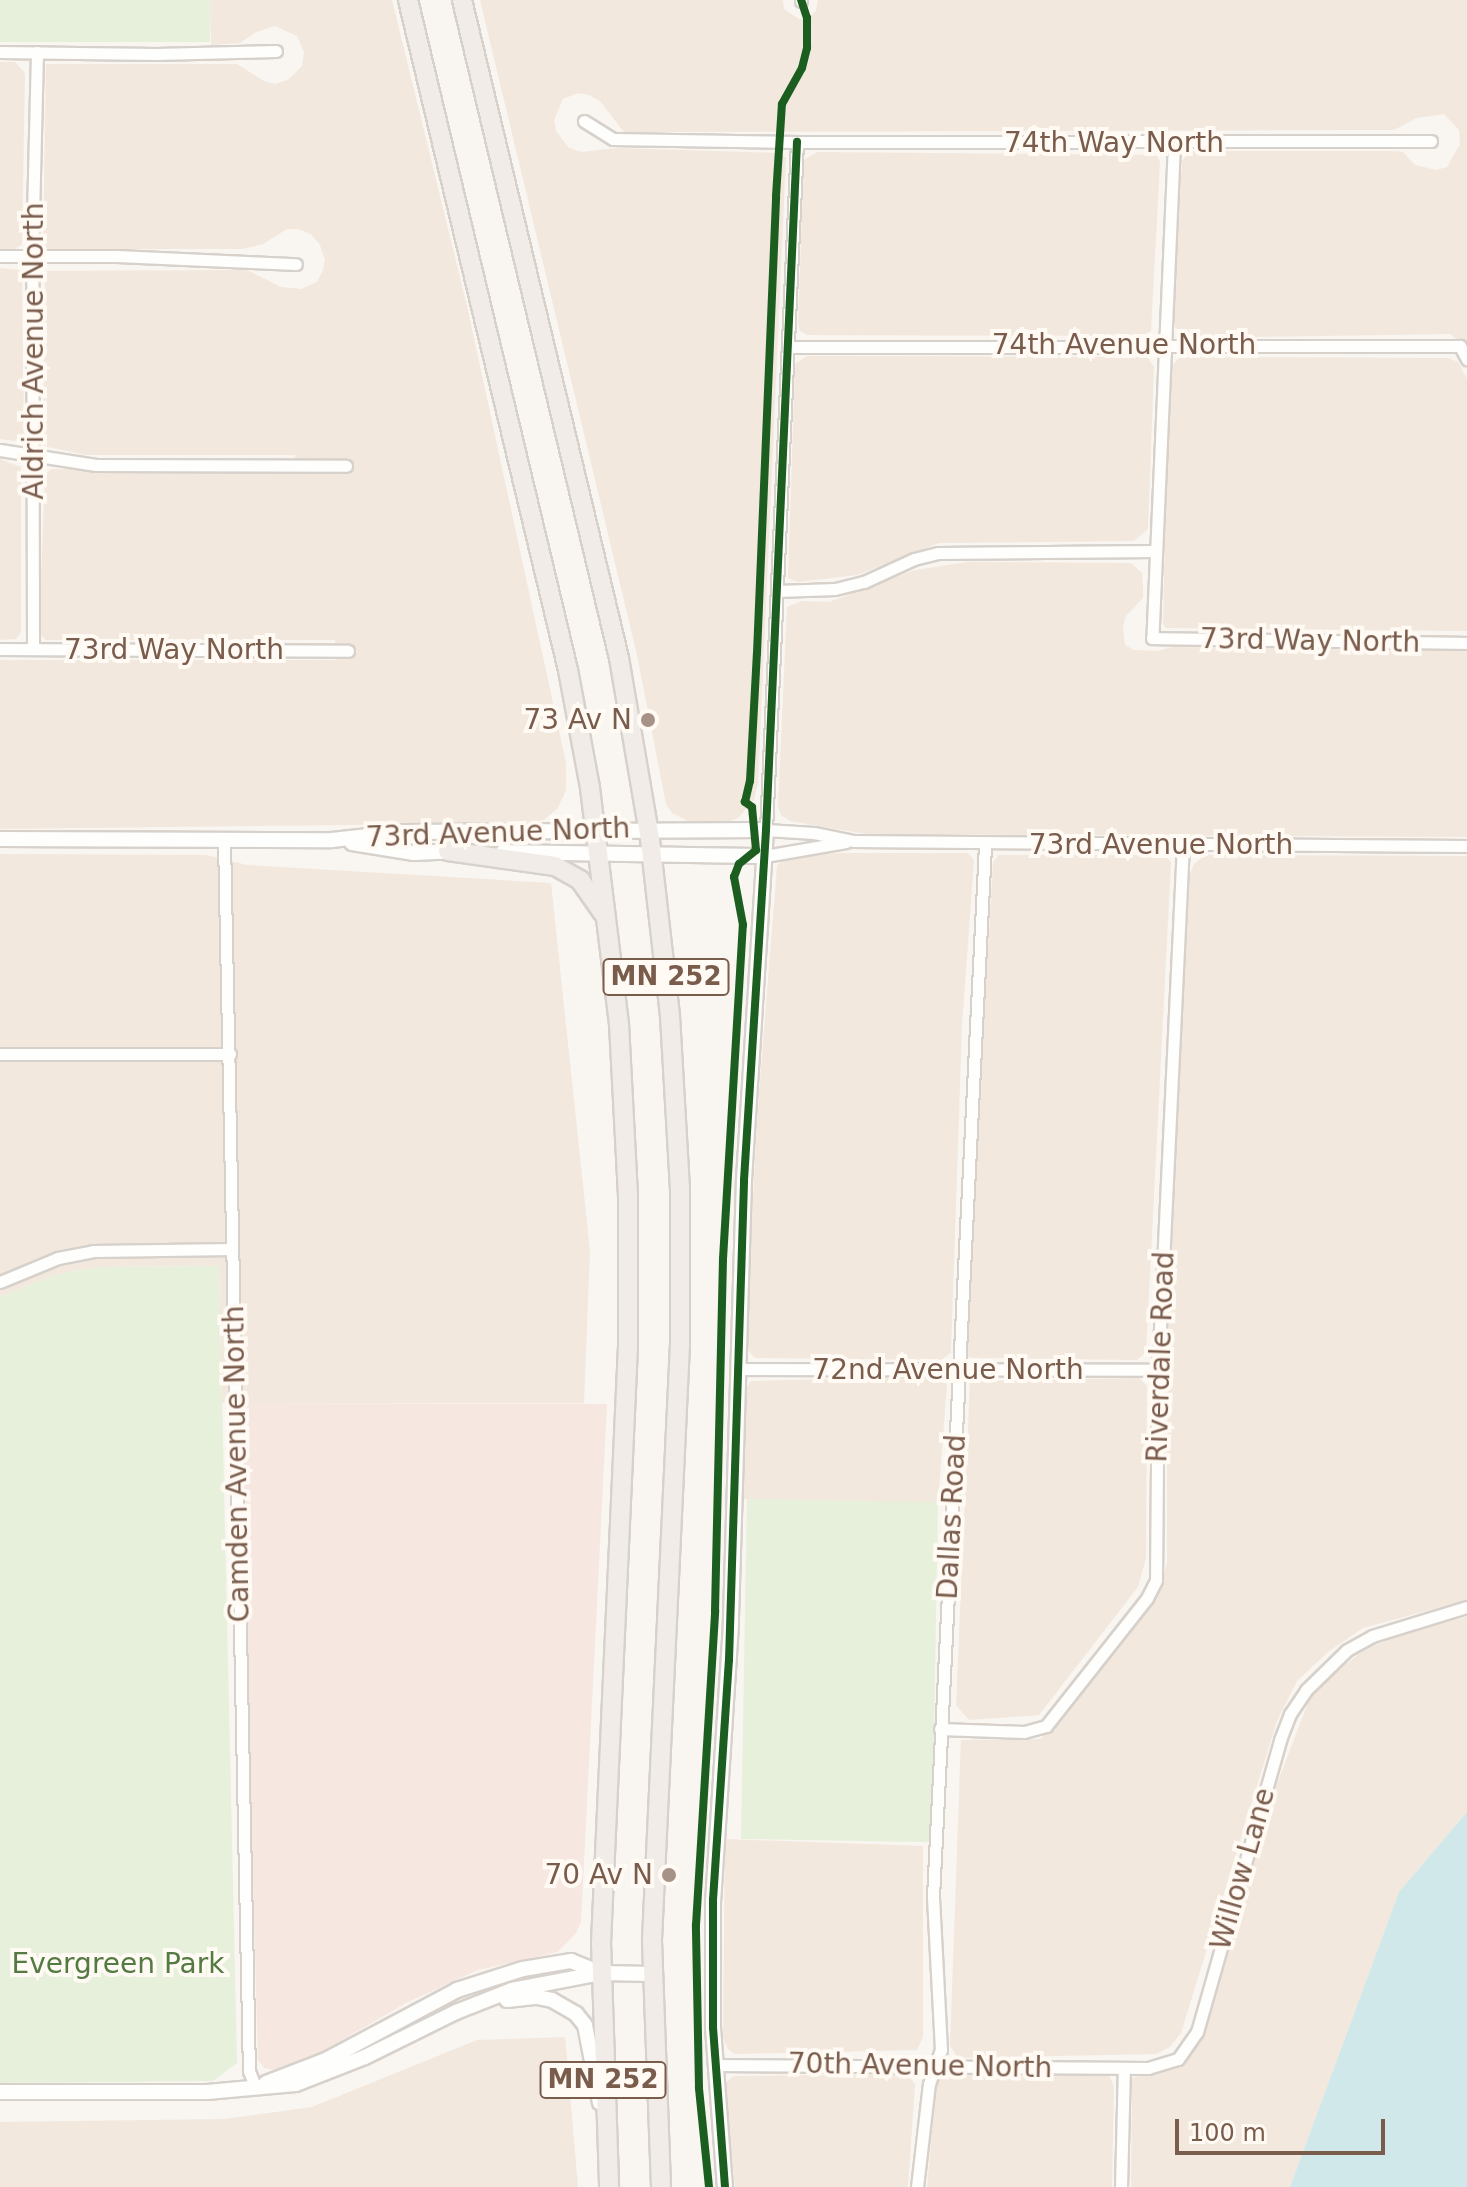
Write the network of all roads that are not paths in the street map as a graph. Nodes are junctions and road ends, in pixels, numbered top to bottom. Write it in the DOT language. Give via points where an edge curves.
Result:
graph roads {
  1 [pos="408,0"];
  2 [pos="462,0"];
  3 [pos="276,51"];
  4 [pos="0,52"];
  5 [pos="37,52"];
  6 [pos="584,121"];
  7 [pos="1431,141"];
  8 [pos="797,142"];
  9 [pos="1174,143"];
  10 [pos="0,256"];
  11 [pos="32,257"];
  12 [pos="296,264"];
  13 [pos="1166,344"];
  14 [pos="788,347"];
  15 [pos="1467,359"];
  16 [pos="0,450"];
  17 [pos="34,458"];
  18 [pos="346,466"];
  19 [pos="1154,551"];
  20 [pos="777,591"];
  21 [pos="1467,643"];
  22 [pos="0,649"];
  23 [pos="33,649"];
  24 [pos="348,651"];
  25 [pos="648,828"];
  26 [pos="595,829"];
  27 [pos="766,830"];
  28 [pos="0,839"];
  29 [pos="224,839"];
  30 [pos="332,840"];
  31 [pos="854,841"];
  32 [pos="985,844"];
  33 [pos="1183,844"];
  34 [pos="1467,846"];
  35 [pos="448,851"];
  36 [pos="599,853"];
  37 [pos="652,854"];
  38 [pos="765,856"];
  39 [pos="608,924"];
  40 [pos="0,1054"];
  41 [pos="230,1054"];
  42 [pos="232,1249"];
  43 [pos="0,1282"];
  44 [pos="737,1369"];
  45 [pos="959,1370"];
  46 [pos="1158,1370"];
  47 [pos="1467,1607"];
  48 [pos="940,1729"];
  49 [pos="601,1973"];
  50 [pos="652,1974"];
  51 [pos="456,2012"];
  52 [pos="715,2065"];
  53 [pos="932,2066"];
  54 [pos="1124,2068"];
  55 [pos="256,2088"];
  56 [pos="0,2092"];
  57 [pos="605,2128"];
  58 [pos="609,2187"];
  59 [pos="661,2187"];
  60 [pos="725,2187"];
  61 [pos="917,2187"];
  62 [pos="1121,2187"];
  1 -- 26 [label="highway, MN 252" via="568,670"];
  2 -- 25 [label="highway, MN 252" via="619,658"];
  3 -- 5 [label="street"];
  4 -- 5 [label="street"];
  5 -- 11 [label="street, Aldrich Avenue North"];
  6 -- 8 [label="street, 74th Way North" via="613,139"];
  7 -- 9 [label="street, 74th Way North"];
  8 -- 9 [label="street, 74th Way North"];
  8 -- 14 [label="street"];
  9 -- 13 [label="street"];
  10 -- 11 [label="street"];
  11 -- 12 [label="street"];
  11 -- 17 [label="street, Aldrich Avenue North"];
  13 -- 14 [label="street, 74th Avenue North"];
  13 -- 15 [label="street, 74th Avenue North" via="1460,346"];
  13 -- 19 [label="street"];
  14 -- 20 [label="street"];
  16 -- 17 [label="street"];
  17 -- 18 [label="street" via="96,465"];
  17 -- 23 [label="street, Aldrich Avenue North"];
  19 -- 20 [label="street" via="938,553 835,589"];
  19 -- 21 [label="street, 73rd Way North" via="1152,638"];
  20 -- 27 [label="street"];
  22 -- 23 [label="street, 73rd Way North"];
  23 -- 24 [label="street, 73rd Way North"];
  25 -- 26 [label="street, 73rd Avenue North"];
  25 -- 27 [label="street, 73rd Avenue North"];
  25 -- 37 [label="highway, MN 252"];
  26 -- 30 [label="street, 73rd Avenue North" via="403,832"];
  26 -- 36 [label="highway, MN 252"];
  27 -- 31 [label="street, 73rd Avenue North"];
  27 -- 38 [label="street"];
  28 -- 29 [label="street, 73rd Avenue North"];
  29 -- 30 [label="street, 73rd Avenue North"];
  29 -- 41 [label="street, Camden Avenue North"];
  30 -- 35 [label="street, 73rd Avenue North" via="392,851"];
  31 -- 32 [label="street, 73rd Avenue North"];
  31 -- 38 [label="street, 73rd Avenue North"];
  32 -- 33 [label="street, 73rd Avenue North"];
  32 -- 45 [label="street, Dallas Road"];
  33 -- 34 [label="street, 73rd Avenue North"];
  33 -- 46 [label="street, Riverdale Road"];
  35 -- 36 [label="street, 73rd Avenue North"];
  35 -- 39 [label="highway" via="565,870 587,887"];
  36 -- 37 [label="street, 73rd Avenue North"];
  36 -- 39 [label="highway, MN 252"];
  37 -- 38 [label="street, 73rd Avenue North"];
  37 -- 50 [label="highway, MN 252" via="670,1016 680,1188 678,1416"];
  38 -- 44 [label="street"];
  39 -- 49 [label="highway, MN 252" via="626,1135 628,1346"];
  40 -- 41 [label="street"];
  41 -- 42 [label="street, Camden Avenue North"];
  42 -- 43 [label="street" via="93,1251 58,1258"];
  42 -- 55 [label="street, Camden Avenue North" via="249,2071"];
  44 -- 45 [label="street, 72nd Avenue North"];
  44 -- 52 [label="street" via="731,1624 713,1900"];
  45 -- 46 [label="street, 72nd Avenue North"];
  45 -- 48 [label="street, Dallas Road"];
  46 -- 48 [label="street, Riverdale Road" via="1158,1562 1147,1598 1046,1726 1024,1732"];
  47 -- 54 [label="street, Willow Lane" via="1372,1636 1347,1650 1306,1690 1280,1740 1197,2032 1178,2059"];
  48 -- 53 [label="street, Dallas Road" via="933,1897 941,2050"];
  49 -- 50 [label="street"];
  49 -- 51 [label="street" via="512,1990"];
  49 -- 55 [label="street" via="571,1961 523,1969 457,1990 326,2060"];
  49 -- 57 [label="highway, MN 252"];
  50 -- 59 [label="highway, MN 252"];
  51 -- 55 [label="street" via="365,2057 309,2078"];
  51 -- 57 [label="street" via="537,1997 565,2005 585,2025"];
  52 -- 53 [label="street, 70th Avenue North"];
  52 -- 60 [label="street"];
  53 -- 54 [label="street, 70th Avenue North"];
  53 -- 61 [label="street, Dallas Road"];
  54 -- 62 [label="street"];
  55 -- 56 [label="street"];
  57 -- 58 [label="highway, MN 252"];
}
